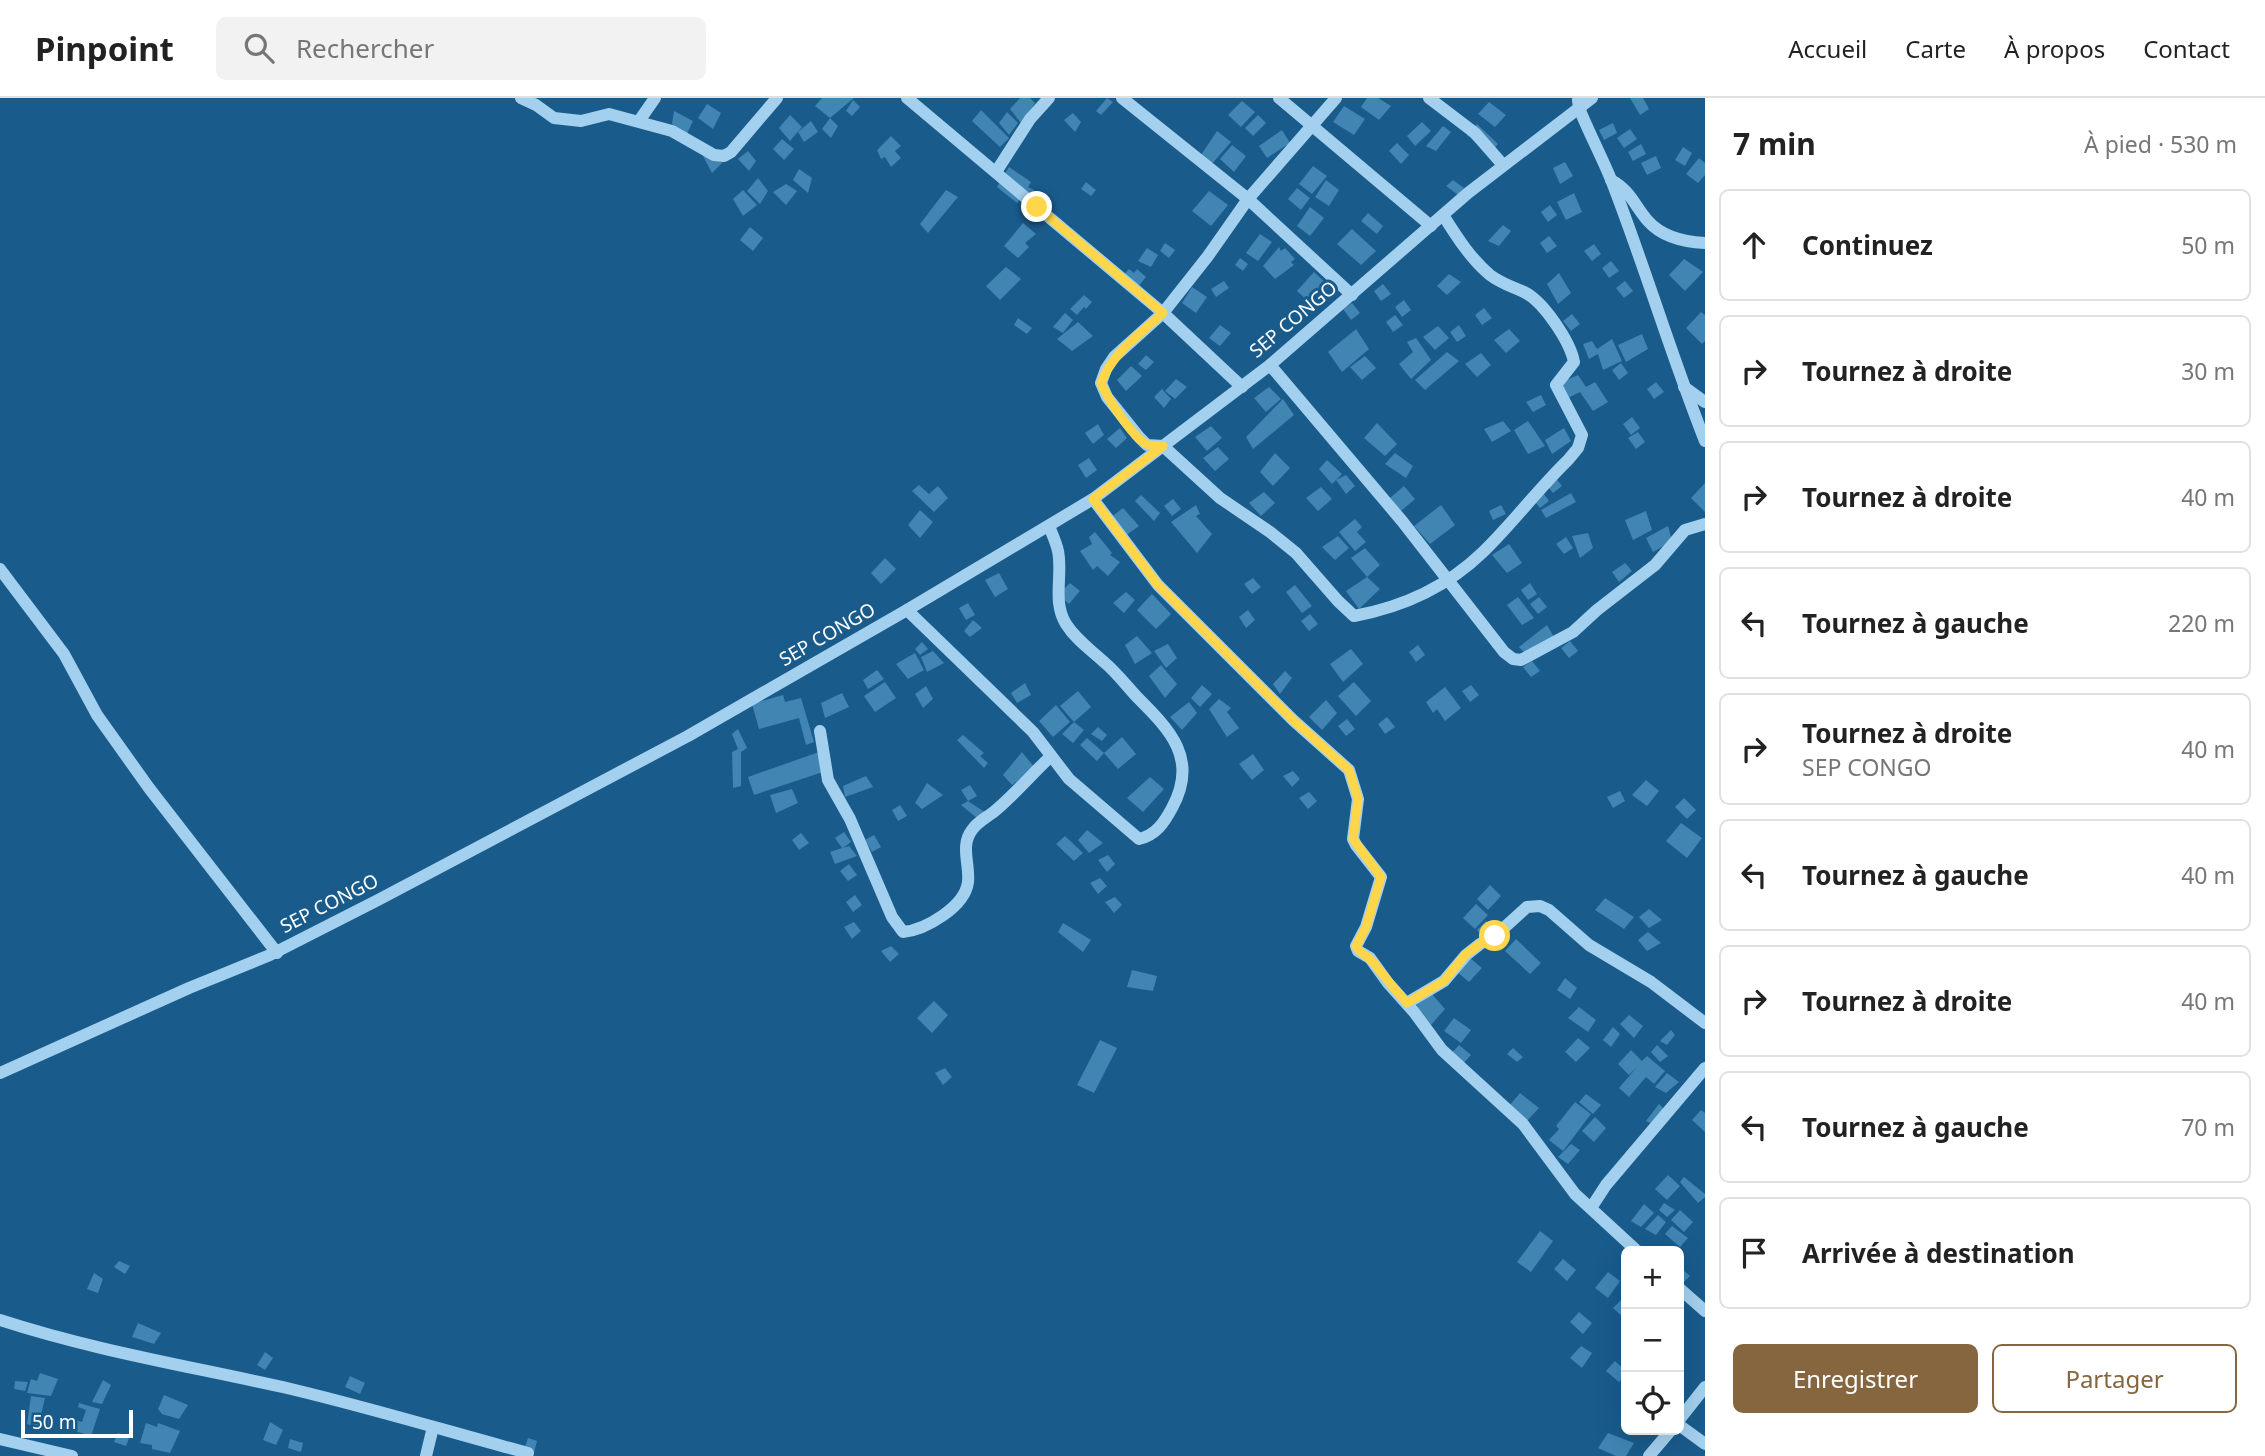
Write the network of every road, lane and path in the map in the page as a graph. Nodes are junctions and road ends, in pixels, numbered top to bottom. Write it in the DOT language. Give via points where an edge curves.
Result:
graph roads {
  1 [pos="521,98"];
  2 [pos="655,98"];
  3 [pos="777,98"];
  4 [pos="907,98"];
  5 [pos="1049,98"];
  6 [pos="1122,98"];
  7 [pos="1279,98"];
  8 [pos="1336,98"];
  9 [pos="1429,98"];
  10 [pos="1592,98"];
  11 [pos="539,102"];
  12 [pos="921,102"];
  13 [pos="1578,103"];
  14 [pos="639,121"];
  15 [pos="1311,126"];
  16 [pos="1503,165"];
  17 [pos="996,172"];
  18 [pos="1611,180"];
  19 [pos="1248,199"];
  20 [pos="1443,215"];
  21 [pos="1431,226"];
  22 [pos="1705,243"];
  23 [pos="1352,295"];
  24 [pos="1163,313"];
  25 [pos="1270,365"];
  26 [pos="1242,387"];
  27 [pos="1684,387"];
  28 [pos="1705,402"];
  29 [pos="1705,440"];
  30 [pos="1163,446"];
  31 [pos="1093,499"];
  32 [pos="1705,524"];
  33 [pos="1049,526"];
  34 [pos="0,569"];
  35 [pos="1448,580"];
  36 [pos="907,610"];
  37 [pos="820,731"];
  38 [pos="1050,757"];
  39 [pos="276,952"];
  40 [pos="1407,1003"];
  41 [pos="1705,1023"];
  42 [pos="1705,1068"];
  43 [pos="0,1073"];
  44 [pos="1591,1208"];
  45 [pos="1632,1246"];
  46 [pos="1684,1292"];
  47 [pos="1705,1311"];
  48 [pos="0,1320"];
  49 [pos="1705,1387"];
  50 [pos="1684,1416"];
  51 [pos="433,1427"];
  52 [pos="1684,1427"];
  53 [pos="1667,1435"];
  54 [pos="0,1439"];
  55 [pos="1705,1444"];
  56 [pos="528,1453"];
  57 [pos="72,1456"];
  58 [pos="426,1456"];
  59 [pos="1649,1456"];
  1 -- 11 [label="street"];
  2 -- 14 [label="street"];
  3 -- 14 [label="street" via="724,156 714,155 673,131"];
  4 -- 12 [label="street"];
  5 -- 17 [label="street"];
  6 -- 19 [label="street"];
  7 -- 15 [label="street"];
  8 -- 15 [label="street"];
  9 -- 16 [label="street" via="1475,133"];
  10 -- 13 [label="street, SEP CONGO"];
  11 -- 14 [label="street" via="554,118 581,121 608,114"];
  12 -- 17 [label="street"];
  13 -- 16 [label="street, SEP CONGO"];
  13 -- 18 [label="street"];
  15 -- 19 [label="street"];
  15 -- 21 [label="street"];
  16 -- 20 [label="street, SEP CONGO"];
  17 -- 24 [label="street"];
  18 -- 22 [label="street" via="1624,188 1658,229"];
  18 -- 27 [label="street"];
  19 -- 23 [label="street"];
  19 -- 24 [label="street"];
  20 -- 21 [label="street, SEP CONGO"];
  20 -- 35 [label="street" via="1470,256 1503,284 1531,296 1558,327 1574,362 1556,385 1582,435 1578,448 1495,540"];
  21 -- 23 [label="street, SEP CONGO"];
  23 -- 25 [label="street, SEP CONGO"];
  24 -- 26 [label="street"];
  24 -- 30 [label="street" via="1114,357 1101,383 1139,438 1147,445"];
  25 -- 26 [label="street, SEP CONGO"];
  25 -- 35 [label="street"];
  26 -- 30 [label="street, SEP CONGO"];
  27 -- 28 [label="street"];
  27 -- 29 [label="street"];
  30 -- 31 [label="street, SEP CONGO"];
  30 -- 35 [label="street" via="1220,498 1296,553 1354,616 1421,596"];
  31 -- 33 [label="street, SEP CONGO"];
  31 -- 40 [label="street" via="1158,585 1349,770 1358,799 1353,839 1381,877 1356,946"];
  32 -- 35 [label="street" via="1685,530 1655,565 1573,632 1521,660 1504,652"];
  33 -- 36 [label="street, SEP CONGO"];
  33 -- 38 [label="street" via="1058,552 1060,611 1065,623 1173,737 1182,758 1182,783 1157,831 1139,838"];
  34 -- 39 [label="street" via="64,654 97,715 149,788"];
  36 -- 38 [label="street" via="1033,732"];
  36 -- 39 [label="street, SEP CONGO" via="586,791"];
  37 -- 38 [label="street" via="828,780 903,932 928,925 960,899 968,885 968,835"];
  39 -- 43 [label="street, SEP CONGO"];
  40 -- 41 [label="street" via="1444,981 1465,955 1527,907 1540,906"];
  40 -- 44 [label="street" via="1442,1050 1523,1125 1562,1179"];
  42 -- 44 [label="street"];
  44 -- 45 [label="street"];
  46 -- 47 [label="street"];
  48 -- 51 [label="street"];
  49 -- 50 [label="street"];
  51 -- 56 [label="street"];
  51 -- 58 [label="street"];
  52 -- 55 [label="street"];
  53 -- 59 [label="street"];
  54 -- 57 [label="street"];
}
